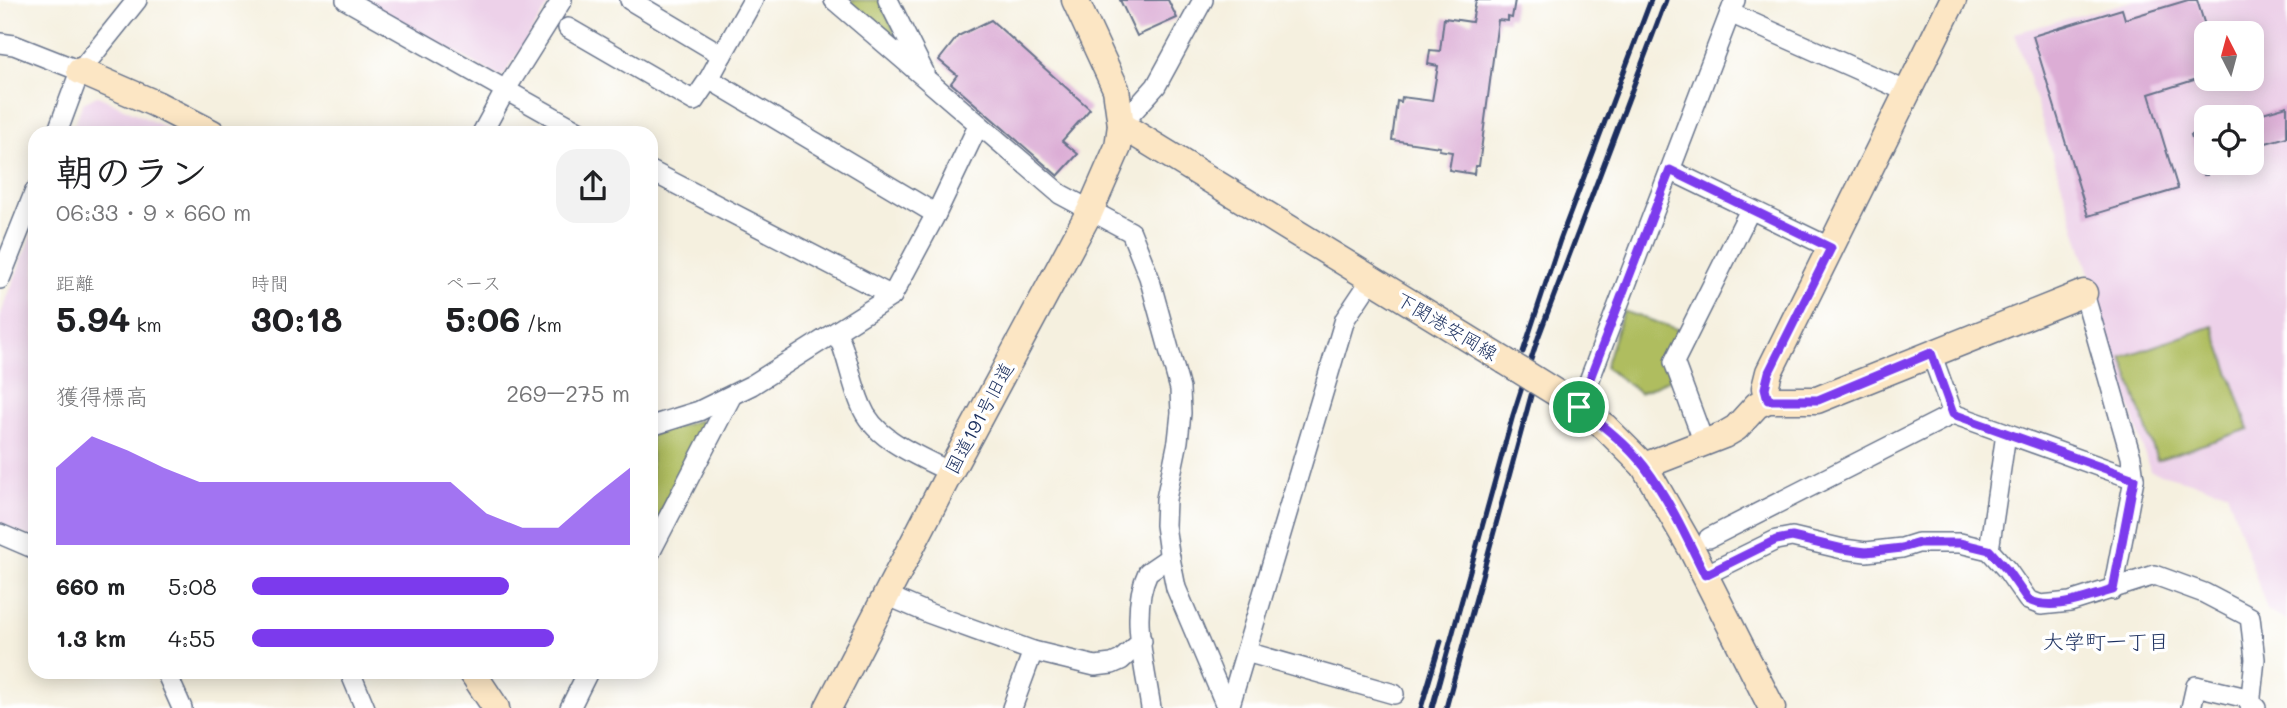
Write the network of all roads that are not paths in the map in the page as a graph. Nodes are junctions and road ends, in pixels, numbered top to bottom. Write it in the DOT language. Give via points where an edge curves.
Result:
graph roads {
  1 [pos="137,0"];
  2 [pos="346,0"];
  3 [pos="562,0"];
  4 [pos="630,0"];
  5 [pos="753,0"];
  6 [pos="834,0"];
  7 [pos="888,0"];
  8 [pos="1075,0"];
  9 [pos="1203,0"];
  10 [pos="1953,0"];
  11 [pos="1732,7"];
  12 [pos="568,28"];
  13 [pos="0,43"];
  14 [pos="722,55"];
  15 [pos="80,71"];
  16 [pos="709,79"];
  17 [pos="928,79"];
  18 [pos="506,89"];
  19 [pos="1908,92"];
  20 [pos="1121,125"];
  21 [pos="60,126"];
  22 [pos="198,126"];
  23 [pos="486,126"];
  24 [pos="570,126"];
  25 [pos="978,126"];
  26 [pos="1670,170"];
  27 [pos="658,175"];
  28 [pos="28,209"];
  29 [pos="1750,210"];
  30 [pos="1090,211"];
  31 [pos="936,214"];
  32 [pos="1831,248"];
  33 [pos="0,279"];
  34 [pos="1371,280"];
  35 [pos="2084,293"];
  36 [pos="892,296"];
  37 [pos="837,333"];
  38 [pos="1931,353"];
  39 [pos="731,397"];
  40 [pos="1768,400"];
  41 [pos="1575,404"];
  42 [pos="1953,414"];
  43 [pos="658,424"];
  44 [pos="2007,434"];
  45 [pos="1704,443"];
  46 [pos="1644,466"];
  47 [pos="950,472"];
  48 [pos="2134,479"];
  49 [pos="0,534"];
  50 [pos="658,538"];
  51 [pos="1709,538"];
  52 [pos="28,547"];
  53 [pos="1989,550"];
  54 [pos="1170,557"];
  55 [pos="1705,575"];
  56 [pos="2113,590"];
  57 [pos="886,595"];
  58 [pos="1142,641"];
  59 [pos="1033,651"];
  60 [pos="1246,652"];
  61 [pos="169,679"];
  62 [pos="353,679"];
  63 [pos="476,679"];
  64 [pos="584,679"];
  65 [pos="1394,694"];
  66 [pos="2253,703"];
  67 [pos="182,708"];
  68 [pos="365,708"];
  69 [pos="496,708"];
  70 [pos="570,708"];
  71 [pos="828,708"];
  72 [pos="1012,708"];
  73 [pos="1151,708"];
  74 [pos="1228,708"];
  75 [pos="1772,708"];
  76 [pos="2191,708"];
  1 -- 15 [label="street"];
  2 -- 18 [label="street"];
  3 -- 18 [label="street"];
  4 -- 14 [label="street"];
  5 -- 14 [label="street"];
  6 -- 17 [label="street"];
  7 -- 17 [label="street"];
  8 -- 20 [label="street" via="1116,89"];
  9 -- 20 [label="street" via="1156,86"];
  10 -- 19 [label="street"];
  11 -- 19 [label="street"];
  11 -- 26 [label="street"];
  12 -- 16 [label="street" via="694,101"];
  13 -- 15 [label="street"];
  14 -- 16 [label="street"];
  15 -- 21 [label="street"];
  15 -- 22 [label="street"];
  16 -- 31 [label="street"];
  17 -- 25 [label="street"];
  18 -- 23 [label="street"];
  18 -- 24 [label="street"];
  19 -- 32 [label="street"];
  20 -- 30 [label="street, 国道191号旧道" via="1118,147"];
  20 -- 34 [label="street, 下関港安岡線"];
  25 -- 30 [label="street" via="1060,194"];
  25 -- 31 [label="street"];
  26 -- 29 [label="street"];
  26 -- 41 [label="street"];
  27 -- 36 [label="street"];
  28 -- 33 [label="street"];
  29 -- 32 [label="street"];
  29 -- 45 [label="street" via="1674,362"];
  30 -- 47 [label="street, 国道191号旧道"];
  30 -- 54 [label="street" via="1131,232 1149,276 1179,381 1178,441 1166,499"];
  31 -- 36 [label="street"];
  32 -- 40 [label="street" via="1769,372"];
  34 -- 41 [label="street, 下関港安岡線, bridge"];
  34 -- 60 [label="street" via="1345,319"];
  35 -- 38 [label="street"];
  35 -- 48 [label="street"];
  36 -- 37 [label="street"];
  37 -- 39 [label="street"];
  37 -- 47 [label="street" via="867,419 886,436"];
  38 -- 40 [label="street" via="1818,400"];
  38 -- 42 [label="street"];
  39 -- 43 [label="street"];
  39 -- 50 [label="street"];
  40 -- 45 [label="street" via="1756,405 1736,428"];
  41 -- 46 [label="street, 下関港安岡線"];
  42 -- 44 [label="street"];
  42 -- 51 [label="street"];
  44 -- 48 [label="street"];
  44 -- 53 [label="street"];
  45 -- 46 [label="street"];
  46 -- 55 [label="street, 下関港安岡線"];
  47 -- 57 [label="street, 国道191号旧道"];
  48 -- 56 [label="street"];
  49 -- 52 [label="street"];
  53 -- 55 [label="street" via="1933,542 1866,552 1792,537 1776,540"];
  53 -- 56 [label="street" via="2033,602 2070,602"];
  54 -- 58 [label="street" via="1145,579 1140,603"];
  54 -- 74 [label="street" via="1177,589"];
  55 -- 75 [label="street, 下関港安岡線"];
  56 -- 66 [label="street" via="2155,575 2250,617 2255,659"];
  57 -- 59 [label="street"];
  57 -- 71 [label="street, 国道191号旧道"];
  58 -- 59 [label="street" via="1112,664 1095,666"];
  58 -- 73 [label="street"];
  59 -- 72 [label="street"];
  60 -- 65 [label="street"];
  60 -- 74 [label="street"];
  61 -- 67 [label="street"];
  62 -- 68 [label="street"];
  63 -- 69 [label="street"];
  64 -- 70 [label="street"];
  66 -- 76 [label="street" via="2196,686"];
}
